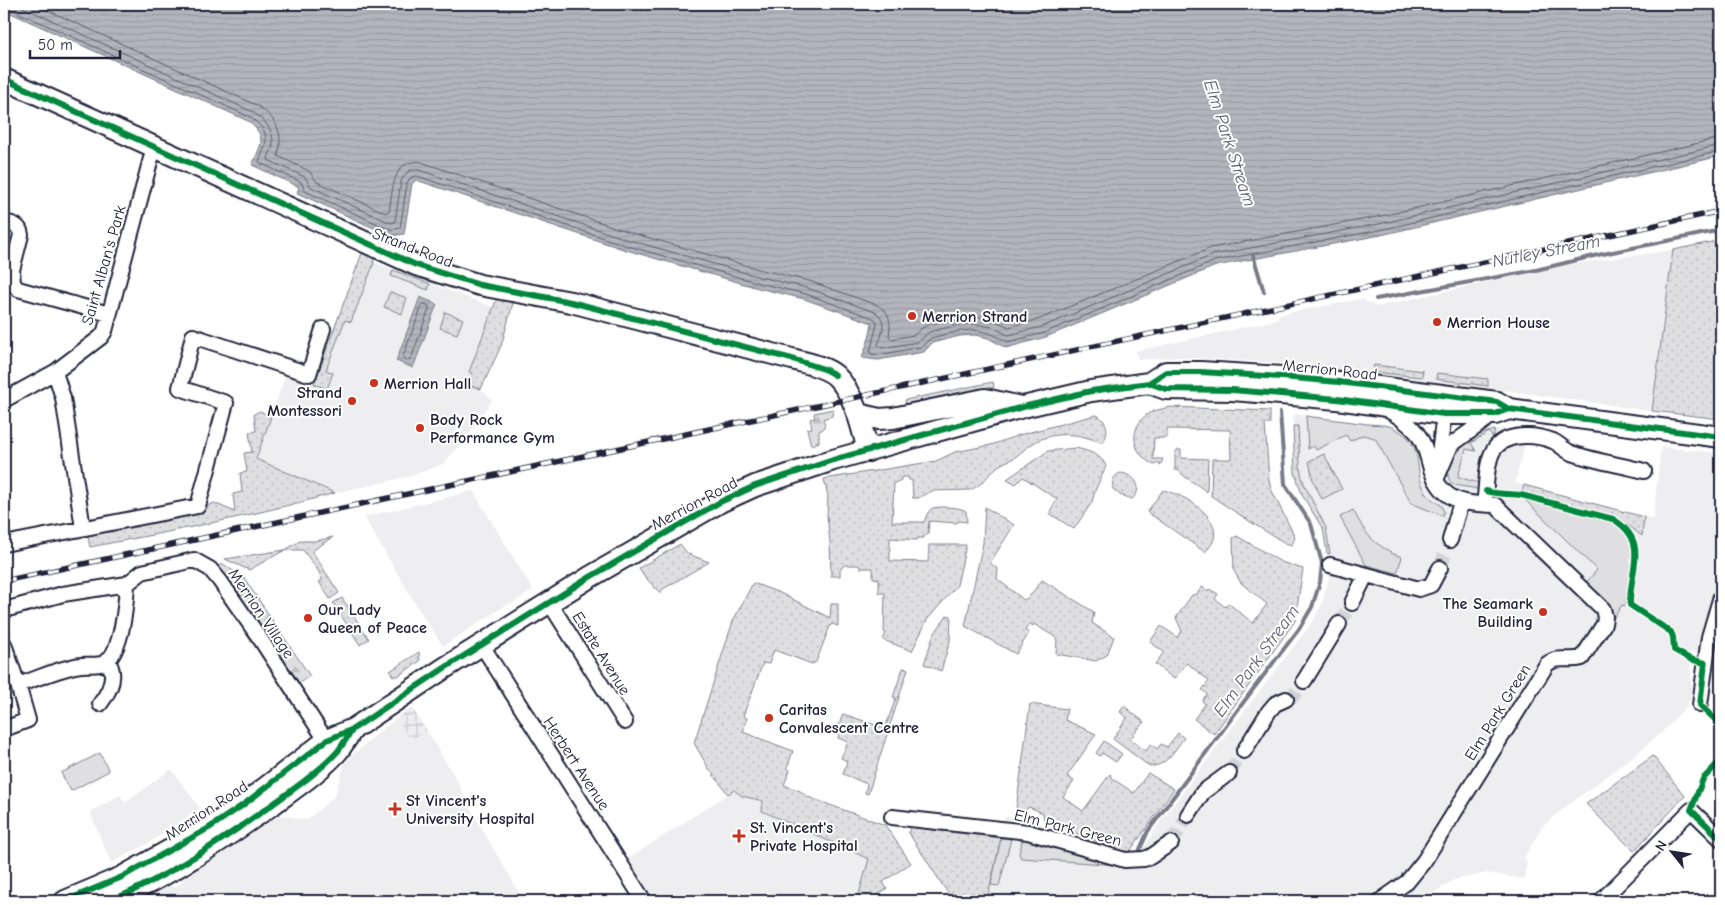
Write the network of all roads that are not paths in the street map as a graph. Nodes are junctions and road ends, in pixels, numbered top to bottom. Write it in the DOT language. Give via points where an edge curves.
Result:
graph roads {
  1 [pos="4,79"];
  2 [pos="154,147"];
  3 [pos="4,222"];
  4 [pos="109,314"];
  5 [pos="323,329"];
  6 [pos="56,372"];
  7 [pos="1149,383"];
  8 [pos="4,400"];
  9 [pos="1379,405"];
  10 [pos="1445,405"];
  11 [pos="1023,407"];
  12 [pos="1502,412"];
  13 [pos="858,414"];
  14 [pos="1721,437"];
  15 [pos="868,451"];
  16 [pos="1644,471"];
  17 [pos="1436,480"];
  18 [pos="1461,502"];
  19 [pos="1484,504"];
  20 [pos="83,528"];
  21 [pos="1450,540"];
  22 [pos="4,544"];
  23 [pos="1330,566"];
  24 [pos="1440,568"];
  25 [pos="1366,575"];
  26 [pos="127,584"];
  27 [pos="1721,596"];
  28 [pos="549,602"];
  29 [pos="1352,603"];
  30 [pos="8,609"];
  31 [pos="1339,624"];
  32 [pos="4,644"];
  33 [pos="481,644"];
  34 [pos="107,660"];
  35 [pos="1304,681"];
  36 [pos="18,685"];
  37 [pos="1286,699"];
  38 [pos="100,704"];
  39 [pos="1700,704"];
  40 [pos="625,722"];
  41 [pos="4,729"];
  42 [pos="332,746"];
  43 [pos="1244,751"];
  44 [pos="1230,773"];
  45 [pos="1188,815"];
  46 [pos="892,817"];
  47 [pos="1721,839"];
  48 [pos="1171,843"];
  49 [pos="111,894"];
  50 [pos="65,901"];
  51 [pos="644,901"];
  52 [pos="1380,901"];
  53 [pos="1601,901"];
  1 -- 2 [label="main road, Strand Road"];
  2 -- 4 [label="street, Saint Alban's Park"];
  2 -- 13 [label="main road, Strand Road" via="354,238 442,274 576,303 824,369 835,375"];
  3 -- 4 [label="street" via="20,230 12,270 13,284 18,289"];
  4 -- 6 [label="street, Saint Alban's Park" via="101,337"];
  5 -- 20 [label="street" via="309,374 194,336 180,388 226,403 198,506"];
  6 -- 8 [label="street, Saint Alban's Park"];
  6 -- 20 [label="street"];
  7 -- 9 [label="main road, Merrion Road" via="1166,389 1232,390"];
  7 -- 10 [label="main road, Merrion Road" via="1166,372 1338,382"];
  7 -- 11 [label="main road, Merrion Road" via="1091,391"];
  9 -- 10 [label="main road, Merrion Road"];
  9 -- 17 [label="street, Merrion Road" via="1407,422 1418,434"];
  10 -- 12 [label="main road, Merrion Road"];
  10 -- 17 [label="street"];
  11 -- 13 [label="main road, Merrion Road" via="984,399 893,418 879,419"];
  11 -- 15 [label="main road, Merrion Road"];
  12 -- 14 [label="main road, Merrion Road"];
  12 -- 17 [label="street" via="1451,445"];
  13 -- 15 [label="main road, Strand Road"];
  15 -- 28 [label="main road, Merrion Road" via="781,477 720,502"];
  16 -- 19 [label="street" via="1571,453 1554,441 1520,436 1500,442 1492,452"];
  17 -- 18 [label="street" via="1446,494"];
  18 -- 19 [label="street, Elm Park Green"];
  18 -- 21 [label="street"];
  19 -- 52 [label="street, Elm Park Green" via="1495,504 1603,609 1604,624 1582,658 1572,661 1553,659 1547,664 1424,861 1407,882"];
  20 -- 22 [label="street"];
  23 -- 25 [label="street"];
  24 -- 25 [label="street" via="1431,585 1419,589"];
  25 -- 29 [label="street"];
  26 -- 30 [label="street, Merrion Village" via="63,594"];
  26 -- 34 [label="street" via="121,629 113,655"];
  26 -- 42 [label="street, Merrion Village" via="142,572 194,560 210,569"];
  27 -- 39 [label="street" via="1709,637"];
  28 -- 33 [label="main road, Merrion Road"];
  28 -- 40 [label="street, Estate Avenue"];
  31 -- 35 [label="street"];
  32 -- 36 [label="street"];
  33 -- 42 [label="main road, Merrion Road"];
  33 -- 51 [label="street, Herbert Avenue"];
  34 -- 36 [label="street" via="103,664 80,665"];
  34 -- 38 [label="street" via="112,667 113,679"];
  36 -- 41 [label="street" via="28,720"];
  37 -- 43 [label="street" via="1269,711"];
  42 -- 49 [label="main road, Merrion Road" via="209,828 122,877"];
  44 -- 45 [label="street" via="1203,792"];
  46 -- 48 [label="street, Elm Park Green" via="1028,832 1125,860 1156,855"];
  47 -- 53 [label="street" via="1692,810"];
  49 -- 50 [label="main road, Merrion Road"];
}
